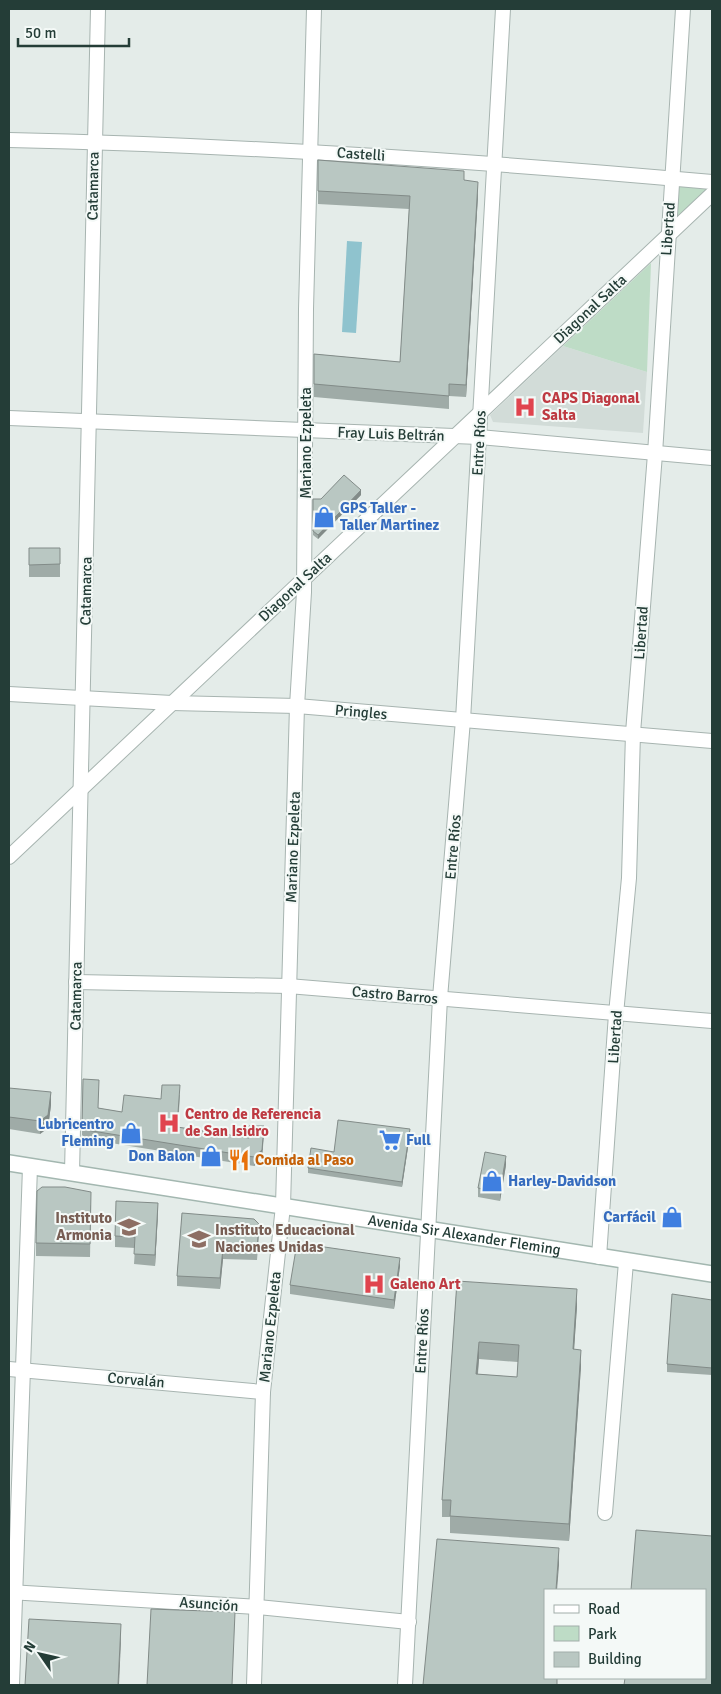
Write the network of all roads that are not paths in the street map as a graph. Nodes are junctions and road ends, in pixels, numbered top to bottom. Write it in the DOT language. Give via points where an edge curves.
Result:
graph roads {
  1 [pos="98,9"];
  2 [pos="314,9"];
  3 [pos="504,9"];
  4 [pos="683,9"];
  5 [pos="9,140"];
  6 [pos="94,142"];
  7 [pos="311,150"];
  8 [pos="495,162"];
  9 [pos="672,178"];
  10 [pos="712,182"];
  11 [pos="712,194"];
  12 [pos="667,236"];
  13 [pos="480,412"];
  14 [pos="9,418"];
  15 [pos="89,421"];
  16 [pos="306,430"];
  17 [pos="455,436"];
  18 [pos="479,437"];
  19 [pos="655,454"];
  20 [pos="712,458"];
  21 [pos="304,578"];
  22 [pos="9,694"];
  23 [pos="83,699"];
  24 [pos="172,703"];
  25 [pos="297,706"];
  26 [pos="463,720"];
  27 [pos="634,734"];
  28 [pos="712,741"];
  29 [pos="81,788"];
  30 [pos="9,857"];
  31 [pos="76,982"];
  32 [pos="288,986"];
  33 [pos="440,998"];
  34 [pos="616,1014"];
  35 [pos="712,1021"];
  36 [pos="9,1163"];
  37 [pos="30,1166"];
  38 [pos="72,1173"];
  39 [pos="283,1206"];
  40 [pos="428,1229"];
  41 [pos="599,1258"];
  42 [pos="626,1262"];
  43 [pos="712,1274"];
  44 [pos="9,1369"];
  45 [pos="24,1370"];
  46 [pos="263,1392"];
  47 [pos="605,1513"];
  48 [pos="12,1592"];
  49 [pos="258,1607"];
  50 [pos="409,1622"];
  51 [pos="12,1685"];
  52 [pos="254,1685"];
  53 [pos="405,1685"];
  1 -- 6 [label="street, Catamarca"];
  2 -- 7 [label="street, Mariano Ezpeleta"];
  3 -- 8 [label="street, Entre Ríos"];
  4 -- 9 [label="street, Libertad"];
  5 -- 6 [label="street, Castelli"];
  6 -- 7 [label="street, Castelli"];
  6 -- 15 [label="street, Catamarca"];
  7 -- 8 [label="street, Castelli"];
  7 -- 16 [label="street, Mariano Ezpeleta"];
  8 -- 9 [label="street, Castelli"];
  8 -- 13 [label="street, Entre Ríos"];
  9 -- 10 [label="street, Castelli"];
  9 -- 12 [label="street, Libertad"];
  11 -- 12 [label="street, Diagonal Salta"];
  12 -- 13 [label="street, Diagonal Salta"];
  12 -- 19 [label="street, Libertad"];
  13 -- 17 [label="street, Diagonal Salta"];
  13 -- 18 [label="street, Entre Ríos"];
  14 -- 15 [label="street, Fray Luis Beltrán"];
  15 -- 16 [label="street, Fray Luis Beltrán"];
  15 -- 23 [label="street, Catamarca"];
  16 -- 17 [label="street, Fray Luis Beltrán"];
  16 -- 21 [label="street, Mariano Ezpeleta"];
  17 -- 18 [label="street, Fray Luis Beltrán"];
  17 -- 21 [label="street, Diagonal Salta"];
  18 -- 19 [label="street, Fray Luis Beltrán"];
  18 -- 26 [label="street, Entre Ríos"];
  19 -- 20 [label="street, Fray Luis Beltrán"];
  19 -- 27 [label="street, Libertad"];
  21 -- 24 [label="street, Diagonal Salta"];
  21 -- 25 [label="street, Mariano Ezpeleta"];
  22 -- 23 [label="street, Pringles"];
  23 -- 24 [label="street, Pringles"];
  23 -- 29 [label="street, Catamarca"];
  24 -- 25 [label="street, Pringles"];
  24 -- 29 [label="street, Diagonal Salta"];
  25 -- 26 [label="street, Pringles"];
  25 -- 32 [label="street, Mariano Ezpeleta"];
  26 -- 27 [label="street, Pringles"];
  26 -- 33 [label="street, Entre Ríos"];
  27 -- 28 [label="street, Pringles"];
  27 -- 34 [label="street, Libertad" via="629,878"];
  29 -- 30 [label="street, Diagonal Salta"];
  29 -- 31 [label="street, Catamarca"];
  31 -- 32 [label="street, Castro Barros"];
  31 -- 38 [label="street, Catamarca"];
  32 -- 33 [label="street, Castro Barros"];
  32 -- 39 [label="street, Mariano Ezpeleta"];
  33 -- 34 [label="street, Castro Barros"];
  33 -- 40 [label="street, Entre Ríos"];
  34 -- 35 [label="street, Castro Barros"];
  34 -- 41 [label="street, Libertad"];
  36 -- 37 [label="main road, Avenida Sir Alexander Fleming"];
  37 -- 38 [label="main road, Avenida Sir Alexander Fleming"];
  37 -- 45 [label="street"];
  38 -- 39 [label="main road, Avenida Sir Alexander Fleming"];
  39 -- 40 [label="main road, Avenida Sir Alexander Fleming"];
  39 -- 46 [label="street, Mariano Ezpeleta"];
  40 -- 41 [label="main road, Avenida Sir Alexander Fleming"];
  40 -- 50 [label="street, Entre Ríos"];
  41 -- 42 [label="main road, Avenida Sir Alexander Fleming"];
  42 -- 43 [label="main road, Avenida Sir Alexander Fleming"];
  42 -- 47 [label="street"];
  44 -- 45 [label="street, Corvalán"];
  45 -- 46 [label="street, Corvalán"];
  45 -- 48 [label="street"];
  46 -- 49 [label="street, Mariano Ezpeleta"];
  48 -- 49 [label="street, Asunción"];
  48 -- 51 [label="street"];
  49 -- 50 [label="street, Asunción"];
  49 -- 52 [label="street, Mariano Ezpeleta"];
  50 -- 53 [label="street, Entre Ríos"];
}
